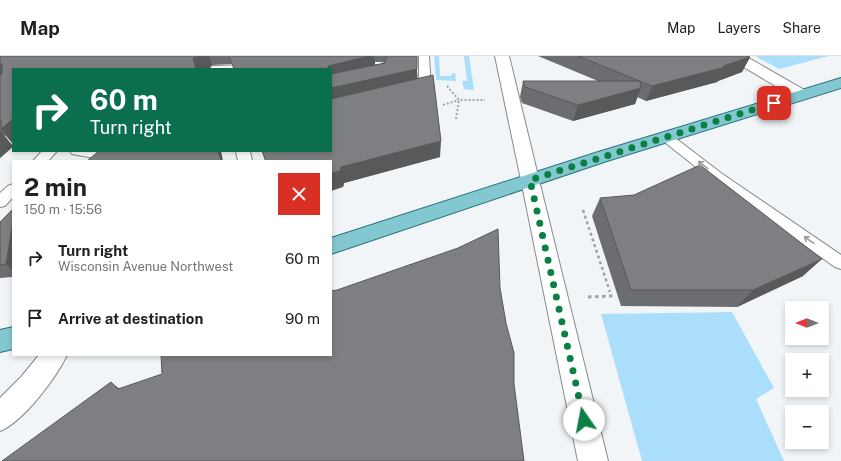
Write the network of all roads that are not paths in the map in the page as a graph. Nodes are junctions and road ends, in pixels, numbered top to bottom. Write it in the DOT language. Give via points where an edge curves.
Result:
graph roads {
  1 [pos="424,56"];
  2 [pos="502,56"];
  3 [pos="735,56"];
  4 [pos="841,83"];
  5 [pos="403,93"];
  6 [pos="802,95"];
  7 [pos="666,137"];
  8 [pos="0,139"];
  9 [pos="12,141"];
  10 [pos="49,152"];
  11 [pos="81,152"];
  12 [pos="148,152"];
  13 [pos="109,159"];
  14 [pos="41,160"];
  15 [pos="530,180"];
  16 [pos="12,190"];
  17 [pos="0,202"];
  18 [pos="332,246"];
  19 [pos="841,263"];
  20 [pos="12,338"];
  21 [pos="0,341"];
  22 [pos="53,356"];
  23 [pos="0,417"];
  24 [pos="593,461"];
  1 -- 5 [label="lane" via="425,86"];
  2 -- 15 [label="street"];
  3 -- 6 [label="street"];
  4 -- 6 [label="main road"];
  6 -- 7 [label="main road"];
  7 -- 15 [label="main road"];
  19 -- 7 [label="lane, one-way" via="716,176"];
  8 -- 9 [label="lane"];
  10 -- 14 [label="lane"];
  11 -- 13 [label="lane"];
  12 -- 13 [label="lane"];
  15 -- 18 [label="main road"];
  15 -- 24 [label="street"];
  16 -- 17 [label="lane"];
  20 -- 21 [label="main road"];
  22 -- 23 [label="street" via="31,386"];
}
